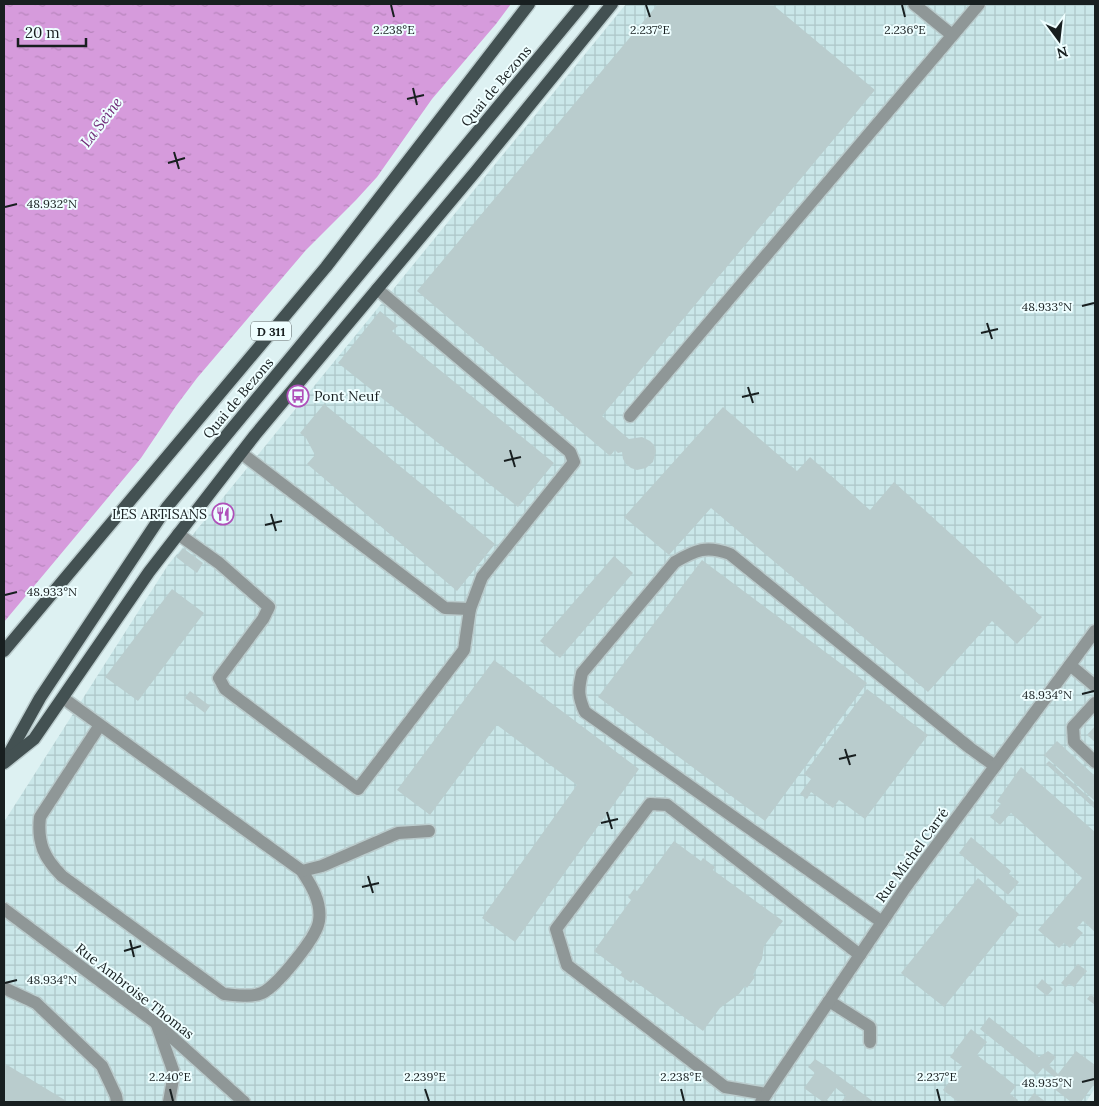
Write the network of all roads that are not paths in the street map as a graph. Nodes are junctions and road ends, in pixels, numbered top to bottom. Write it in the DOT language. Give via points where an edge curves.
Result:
graph roads {
  1 [pos="529,4"];
  2 [pos="583,4"];
  3 [pos="612,4"];
  4 [pos="914,4"];
  5 [pos="979,4"];
  6 [pos="952,35"];
  7 [pos="377,290"];
  8 [pos="630,416"];
  9 [pos="241,453"];
  10 [pos="178,534"];
  11 [pos="470,609"];
  12 [pos="1095,631"];
  13 [pos="4,651"];
  14 [pos="1070,665"];
  15 [pos="1095,686"];
  16 [pos="63,698"];
  17 [pos="1095,703"];
  18 [pos="100,725"];
  19 [pos="1095,762"];
  20 [pos="4,763"];
  21 [pos="995,766"];
  22 [pos="429,831"];
  23 [pos="302,871"];
  24 [pos="4,909"];
  25 [pos="882,922"];
  26 [pos="860,955"];
  27 [pos="4,988"];
  28 [pos="829,1001"];
  29 [pos="156,1023"];
  30 [pos="870,1042"];
  31 [pos="764,1098"];
  32 [pos="117,1102"];
  33 [pos="169,1102"];
  34 [pos="244,1102"];
  1 -- 13 [label="main road, Quai de Bezons / D 311" via="326,267"];
  2 -- 20 [label="main road, Quai de Bezons / D 311" via="167,507 40,698"];
  3 -- 7 [label="main road, D 311"];
  4 -- 6 [label="street"];
  5 -- 6 [label="street"];
  6 -- 8 [label="street"];
  7 -- 9 [label="main road, D 311"];
  7 -- 11 [label="street" via="570,452 574,462 482,577"];
  9 -- 10 [label="main road, D 311"];
  9 -- 11 [label="street" via="445,608"];
  10 -- 11 [label="street" via="219,563 269,607 220,678 225,689 358,789 464,650"];
  10 -- 16 [label="main road, D 311"];
  12 -- 14 [label="street, Rue Michel Carré"];
  14 -- 15 [label="street"];
  14 -- 21 [label="street, Rue Michel Carré"];
  16 -- 18 [label="street"];
  16 -- 20 [label="main road, D 311" via="34,739"];
  17 -- 19 [label="street" via="1073,727 1074,742"];
  18 -- 23 [label="street"];
  18 -- 23 [label="street" via="40,818 38,833 42,849 62,876 210,986 224,994 261,994 274,985 314,936 319,921 318,900"];
  21 -- 25 [label="street, Rue Michel Carré"];
  21 -- 25 [label="street" via="730,554 716,549 702,549 675,562 582,673 579,699 585,712"];
  22 -- 23 [label="street" via="398,833 322,866"];
  24 -- 29 [label="street, Rue Ambroise Thomas"];
  25 -- 26 [label="street, Rue Michel Carré"];
  26 -- 28 [label="street, Rue Michel Carré"];
  26 -- 31 [label="street" via="667,806 650,804 556,929 567,965 725,1087"];
  27 -- 32 [label="street" via="36,1003 102,1066"];
  28 -- 30 [label="street" via="870,1026"];
  28 -- 31 [label="street, Rue Michel Carré"];
  29 -- 33 [label="street" via="174,1073"];
  29 -- 34 [label="street, Rue Ambroise Thomas"];
}
